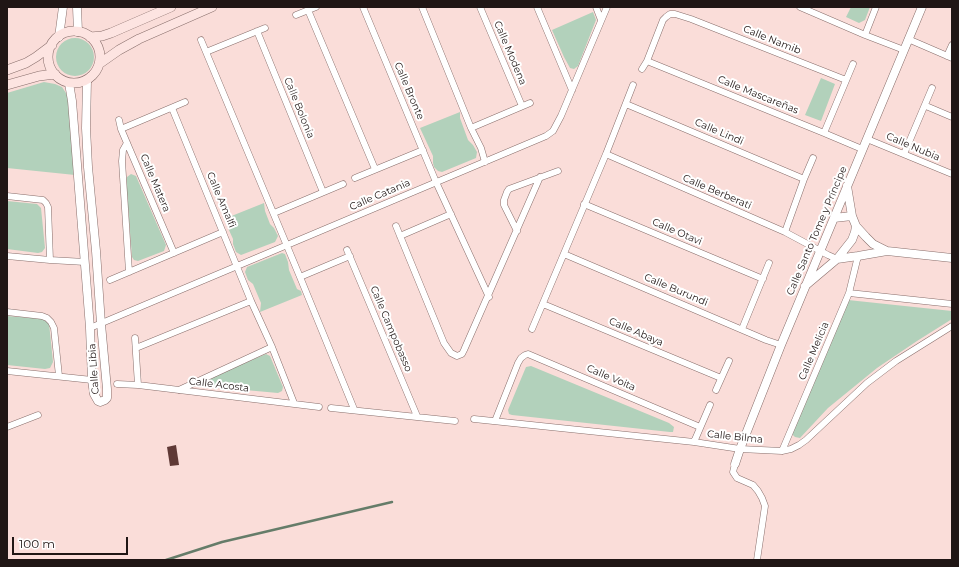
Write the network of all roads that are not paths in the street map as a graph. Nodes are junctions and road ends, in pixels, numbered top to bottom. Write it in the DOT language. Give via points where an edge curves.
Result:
graph roads {
  1 [pos="63,7"];
  2 [pos="77,7"];
  3 [pos="171,7"];
  4 [pos="212,7"];
  5 [pos="316,7"];
  6 [pos="363,7"];
  7 [pos="422,7"];
  8 [pos="480,7"];
  9 [pos="537,7"];
  10 [pos="596,7"];
  11 [pos="607,7"];
  12 [pos="800,7"];
  13 [pos="876,7"];
  14 [pos="922,7"];
  15 [pos="308,10"];
  16 [pos="296,15"];
  17 [pos="601,20"];
  18 [pos="265,28"];
  19 [pos="257,31"];
  20 [pos="78,32"];
  21 [pos="865,34"];
  22 [pos="59,37"];
  23 [pos="90,37"];
  24 [pos="908,39"];
  25 [pos="200,40"];
  26 [pos="52,45"];
  27 [pos="952,45"];
  28 [pos="904,50"];
  29 [pos="206,52"];
  30 [pos="950,57"];
  31 [pos="646,61"];
  32 [pos="99,64"];
  33 [pos="853,64"];
  34 [pos="642,69"];
  35 [pos="7,70"];
  36 [pos="54,74"];
  37 [pos="87,80"];
  38 [pos="846,80"];
  39 [pos="69,83"];
  40 [pos="7,85"];
  41 [pos="633,85"];
  42 [pos="932,88"];
  43 [pos="572,90"];
  44 [pos="185,102"];
  45 [pos="530,103"];
  46 [pos="626,104"];
  47 [pos="522,106"];
  48 [pos="926,106"];
  49 [pos="172,108"];
  50 [pos="952,117"];
  51 [pos="118,120"];
  52 [pos="471,128"];
  53 [pos="121,129"];
  54 [pos="824,133"];
  55 [pos="867,139"];
  56 [pos="127,143"];
  57 [pos="862,149"];
  58 [pos="423,150"];
  59 [pos="606,154"];
  60 [pos="904,154"];
  61 [pos="813,158"];
  62 [pos="485,162"];
  63 [pos="375,169"];
  64 [pos="558,171"];
  65 [pos="952,174"];
  66 [pos="540,177"];
  67 [pos="354,178"];
  68 [pos="804,179"];
  69 [pos="436,182"];
  70 [pos="343,184"];
  71 [pos="847,186"];
  72 [pos="323,192"];
  73 [pos="7,196"];
  74 [pos="584,204"];
  75 [pos="274,213"];
  76 [pos="451,214"];
  77 [pos="852,216"];
  78 [pos="834,218"];
  79 [pos="396,226"];
  80 [pos="856,226"];
  81 [pos="517,231"];
  82 [pos="223,232"];
  83 [pos="785,232"];
  84 [pos="400,236"];
  85 [pos="286,245"];
  86 [pos="820,250"];
  87 [pos="886,251"];
  88 [pos="174,253"];
  89 [pos="564,254"];
  90 [pos="7,256"];
  91 [pos="858,256"];
  92 [pos="952,258"];
  93 [pos="837,259"];
  94 [pos="50,260"];
  95 [pos="85,262"];
  96 [pos="769,263"];
  97 [pos="237,266"];
  98 [pos="129,272"];
  99 [pos="300,277"];
  100 [pos="763,278"];
  101 [pos="110,280"];
  102 [pos="805,286"];
  103 [pos="849,293"];
  104 [pos="489,296"];
  105 [pos="251,301"];
  106 [pos="543,304"];
  107 [pos="952,304"];
  108 [pos="7,312"];
  109 [pos="100,324"];
  110 [pos="952,326"];
  111 [pos="90,328"];
  112 [pos="742,328"];
  113 [pos="532,329"];
  114 [pos="135,338"];
  115 [pos="780,345"];
  116 [pos="272,347"];
  117 [pos="136,348"];
  118 [pos="729,361"];
  119 [pos="7,371"];
  120 [pos="59,376"];
  121 [pos="721,378"];
  122 [pos="92,380"];
  123 [pos="116,384"];
  124 [pos="138,385"];
  125 [pos="178,390"];
  126 [pos="716,390"];
  127 [pos="294,404"];
  128 [pos="710,406"];
  129 [pos="319,407"];
  130 [pos="332,408"];
  131 [pos="354,409"];
  132 [pos="38,414"];
  133 [pos="417,416"];
  134 [pos="474,419"];
  135 [pos="455,421"];
  136 [pos="495,421"];
  137 [pos="7,427"];
  138 [pos="700,427"];
  139 [pos="694,442"];
  140 [pos="740,449"];
  141 [pos="782,451"];
  142 [pos="735,464"];
  143 [pos="757,560"];
  1 -- 22 [label="street"];
  2 -- 20 [label="street"];
  3 -- 23 [label="main road" via="112,34"];
  4 -- 32 [label="main road" via="139,39"];
  5 -- 15 [label="street"];
  6 -- 58 [label="street, Calle Bronte"];
  7 -- 52 [label="street"];
  8 -- 47 [label="street, Calle Modena"];
  9 -- 43 [label="street"];
  10 -- 17 [label="street"];
  11 -- 17 [label="street, Calle Catania"];
  12 -- 21 [label="street"];
  13 -- 21 [label="street"];
  14 -- 24 [label="street, Calle Santo Tome y Príncipe"];
  15 -- 16 [label="street"];
  15 -- 63 [label="street"];
  17 -- 43 [label="street, Calle Catania"];
  18 -- 19 [label="street"];
  19 -- 29 [label="street"];
  19 -- 72 [label="street, Calle Bolonia"];
  20 -- 22 [label="main road" via="65,33"];
  20 -- 23 [label="main road"];
  21 -- 28 [label="street"];
  22 -- 26 [label="main road"];
  23 -- 32 [label="main road" via="99,49"];
  24 -- 28 [label="street, Calle Santo Tome y Príncipe"];
  24 -- 30 [label="street"];
  25 -- 29 [label="street"];
  26 -- 35 [label="main road" via="26,63"];
  26 -- 36 [label="main road" via="48,60"];
  27 -- 30 [label="street"];
  28 -- 55 [label="street, Calle Santo Tome y Príncipe"];
  29 -- 75 [label="street"];
  31 -- 34 [label="street"];
  31 -- 38 [label="street, Calle Namib" via="663,20 666,16 675,14"];
  31 -- 54 [label="street, Calle Mascareñas"];
  32 -- 37 [label="main road" via="93,76"];
  33 -- 38 [label="street"];
  36 -- 39 [label="main road"];
  36 -- 40 [label="main road"];
  37 -- 39 [label="main road"];
  37 -- 109 [label="street, Calle Libia" via="88,167"];
  38 -- 54 [label="street"];
  39 -- 95 [label="street, Calle Libia"];
  41 -- 46 [label="street"];
  42 -- 48 [label="street"];
  43 -- 62 [label="street, Calle Catania" via="553,131"];
  44 -- 49 [label="street"];
  45 -- 47 [label="street"];
  46 -- 59 [label="street"];
  46 -- 68 [label="street, Calle Lindi"];
  47 -- 52 [label="street"];
  48 -- 50 [label="street"];
  48 -- 60 [label="street"];
  49 -- 53 [label="street"];
  49 -- 82 [label="street, Calle Amalfi"];
  51 -- 53 [label="street, Calle Matera"];
  52 -- 62 [label="street"];
  53 -- 56 [label="street, Calle Matera"];
  54 -- 57 [label="street, Calle Mascareñas"];
  55 -- 57 [label="street, Calle Santo Tome y Príncipe"];
  55 -- 60 [label="street, Calle Nubia"];
  56 -- 88 [label="street, Calle Matera"];
  56 -- 98 [label="street" via="122,160"];
  57 -- 71 [label="street, Calle Santo Tome y Príncipe"];
  58 -- 63 [label="street"];
  58 -- 69 [label="street, Calle Bronte"];
  59 -- 74 [label="street"];
  59 -- 83 [label="street, Calle Berberati"];
  60 -- 65 [label="street, Calle Nubia"];
  61 -- 68 [label="street"];
  62 -- 69 [label="street, Calle Catania"];
  63 -- 67 [label="street"];
  64 -- 66 [label="street"];
  66 -- 81 [label="street"];
  66 -- 81 [label="street" via="506,192 504,205"];
  68 -- 83 [label="street"];
  69 -- 76 [label="street, Calle Bronte"];
  69 -- 85 [label="street, Calle Catania"];
  70 -- 72 [label="street"];
  71 -- 77 [label="street"];
  71 -- 78 [label="street, Calle Santo Tome y Príncipe"];
  72 -- 75 [label="street"];
  73 -- 94 [label="street" via="43,200 46,203"];
  74 -- 89 [label="street"];
  74 -- 100 [label="street, Calle Otavi"];
  75 -- 85 [label="street"];
  76 -- 84 [label="street"];
  76 -- 104 [label="street, Calle Bronte"];
  77 -- 78 [label="street"];
  77 -- 80 [label="street"];
  78 -- 86 [label="street, Calle Santo Tome y Príncipe"];
  79 -- 84 [label="street"];
  80 -- 87 [label="street" via="873,244"];
  80 -- 93 [label="street" via="852,240"];
  81 -- 104 [label="street"];
  82 -- 88 [label="street"];
  82 -- 97 [label="street, Calle Amalfi"];
  83 -- 86 [label="street, Calle Berberati"];
  84 -- 104 [label="street" via="444,343 451,353 457,356 462,354"];
  85 -- 97 [label="street, Calle Catania"];
  85 -- 99 [label="street"];
  86 -- 93 [label="street, Calle Berberati"];
  86 -- 102 [label="street, Calle Santo Tome y Príncipe"];
  87 -- 91 [label="street"];
  87 -- 92 [label="street"];
  88 -- 98 [label="street"];
  89 -- 106 [label="street"];
  89 -- 112 [label="street, Calle Burundi"];
  90 -- 94 [label="street"];
  91 -- 93 [label="street"];
  91 -- 103 [label="street, Calle Melicia"];
  93 -- 102 [label="street"];
  94 -- 95 [label="street"];
  95 -- 111 [label="street, Calle Libia"];
  96 -- 100 [label="street"];
  97 -- 105 [label="street, Calle Amalfi"];
  97 -- 109 [label="street, Calle Catania"];
  98 -- 101 [label="street"];
  99 -- 131 [label="street"];
  99 -- 133 [label="street, Calle Campobasso" via="349,253"];
  100 -- 112 [label="street"];
  102 -- 115 [label="street, Calle Santo Tome y Príncipe"];
  103 -- 107 [label="street"];
  103 -- 141 [label="street, Calle Melicia"];
  105 -- 116 [label="street, Calle Amalfi"];
  105 -- 117 [label="street"];
  106 -- 113 [label="street"];
  106 -- 121 [label="street, Calle Abaya"];
  108 -- 120 [label="street" via="42,316 51,322 54,328"];
  109 -- 111 [label="street, Calle Catania"];
  109 -- 122 [label="street, Calle Libia" via="107,390 105,400 100,402 96,398"];
  110 -- 141 [label="street, Calle Bilma" via="896,361 867,383 799,445"];
  111 -- 122 [label="street, Calle Libia"];
  112 -- 115 [label="street, Calle Burundi"];
  114 -- 117 [label="street"];
  115 -- 140 [label="street, Calle Santo Tome y Príncipe"];
  116 -- 125 [label="street"];
  116 -- 127 [label="street, Calle Amalfi"];
  117 -- 124 [label="street"];
  118 -- 121 [label="street"];
  119 -- 120 [label="street"];
  120 -- 122 [label="street"];
  121 -- 126 [label="street"];
  123 -- 124 [label="street, Calle Acosta"];
  124 -- 125 [label="street, Calle Acosta"];
  125 -- 127 [label="street, Calle Acosta"];
  127 -- 129 [label="street, Calle Acosta"];
  128 -- 138 [label="street"];
  130 -- 131 [label="street"];
  131 -- 133 [label="street"];
  132 -- 137 [label="street"];
  133 -- 135 [label="street"];
  134 -- 136 [label="street, Calle Bilma"];
  136 -- 138 [label="street, Calle Voita" via="518,364 521,358 528,354"];
  136 -- 139 [label="street, Calle Bilma"];
  138 -- 139 [label="street"];
  139 -- 140 [label="street, Calle Bilma"];
  140 -- 141 [label="street, Calle Bilma"];
  140 -- 142 [label="street, Calle Santo Tome y Príncipe"];
  142 -- 143 [label="street" via="733,472 737,478 753,485 765,506"];
}
